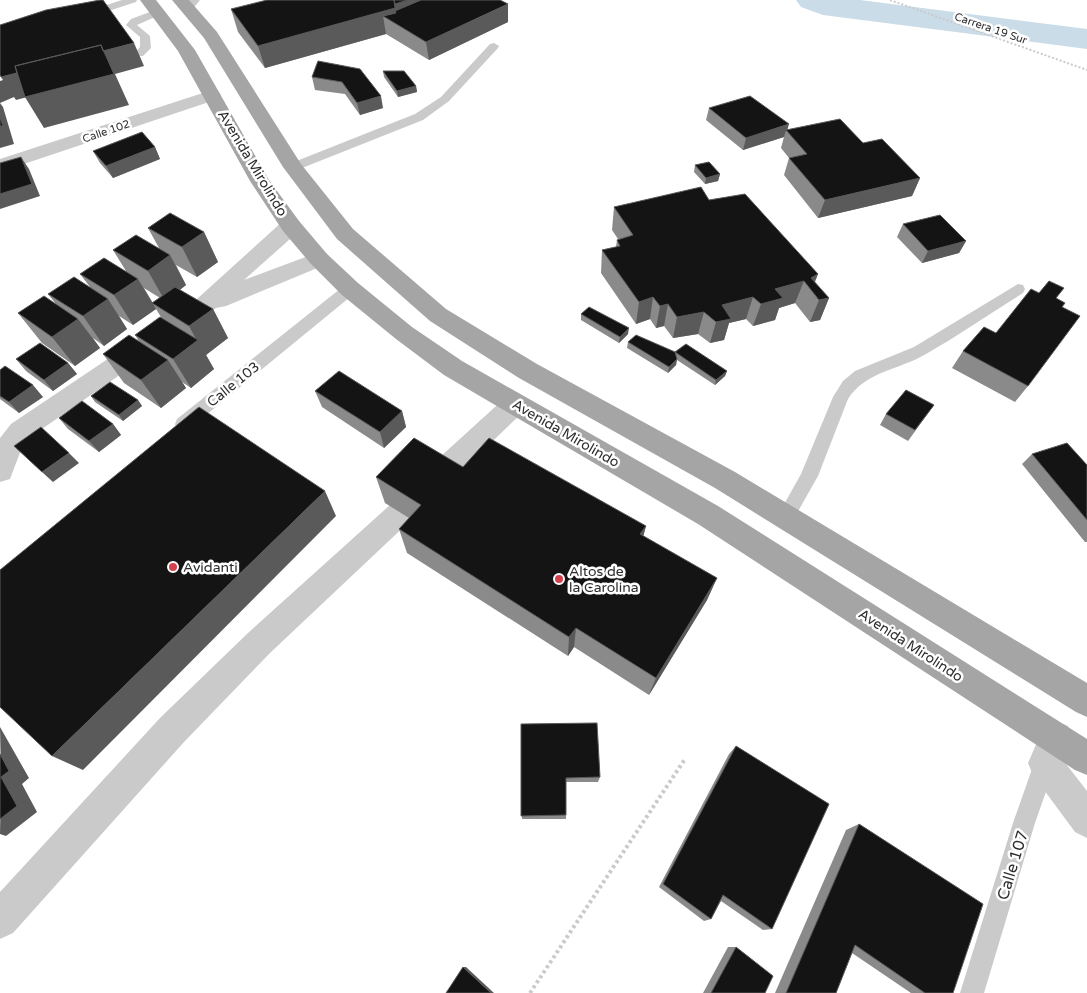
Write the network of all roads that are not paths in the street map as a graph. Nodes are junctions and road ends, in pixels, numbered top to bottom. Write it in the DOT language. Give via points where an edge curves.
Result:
graph roads {
  1 [pos="132,0"];
  2 [pos="174,4"];
  3 [pos="80,18"];
  4 [pos="494,46"];
  5 [pos="139,54"];
  6 [pos="212,95"];
  7 [pos="0,166"];
  8 [pos="293,167"];
  9 [pos="291,226"];
  10 [pos="319,259"];
  11 [pos="350,289"];
  12 [pos="1018,289"];
  13 [pos="205,305"];
  14 [pos="515,404"];
  15 [pos="167,437"];
  16 [pos="0,471"];
  17 [pos="439,475"];
  18 [pos="400,513"];
  19 [pos="786,517"];
  20 [pos="1087,701"];
  21 [pos="1050,750"];
  22 [pos="1087,758"];
  23 [pos="1087,820"];
  24 [pos="0,920"];
  25 [pos="972,993"];
  1 -- 3 [label="lane"];
  2 -- 5 [label="lane" via="130,25 145,36 146,48"];
  2 -- 6 [label="main road, Avenida Mirolindo" via="186,50"];
  2 -- 8 [label="main road" via="211,36"];
  4 -- 8 [label="lane" via="445,99 419,117"];
  6 -- 7 [label="street, Calle 102"];
  6 -- 9 [label="main road, Avenida Mirolindo" via="260,181"];
  8 -- 19 [label="main road" via="345,234 438,315 528,371"];
  9 -- 10 [label="main road, Avenida Mirolindo"];
  9 -- 13 [label="street"];
  10 -- 11 [label="main road, Avenida Mirolindo"];
  10 -- 13 [label="street"];
  11 -- 14 [label="main road, Avenida Mirolindo" via="453,368"];
  11 -- 15 [label="lane, Calle 103"];
  12 -- 19 [label="lane" via="920,351 861,375 849,385 809,476"];
  13 -- 16 [label="street" via="20,431 9,446"];
  14 -- 17 [label="street"];
  14 -- 21 [label="main road, Avenida Mirolindo" via="708,516"];
  18 -- 24 [label="street" via="259,643 172,730"];
  19 -- 20 [label="main road"];
  21 -- 22 [label="main road, Avenida Mirolindo"];
  21 -- 23 [label="street"];
  21 -- 25 [label="lane, Calle 107"];
}
